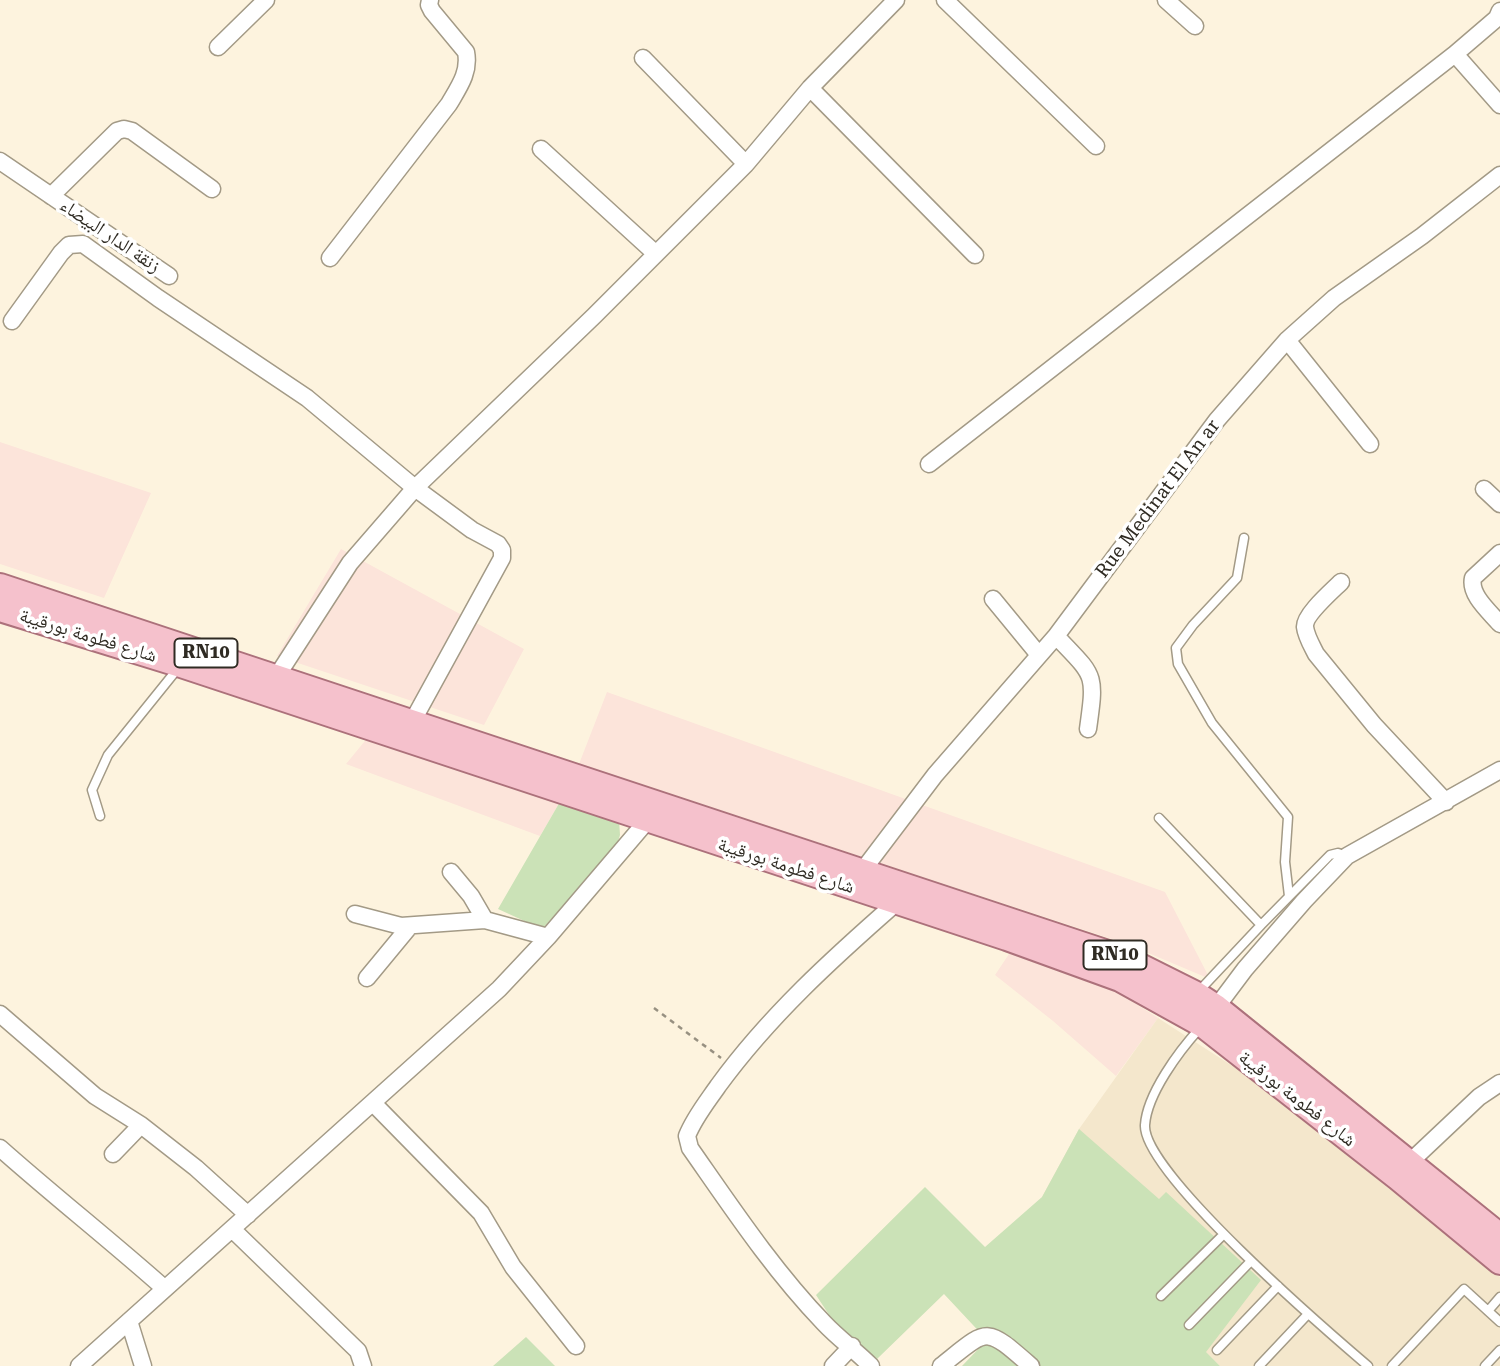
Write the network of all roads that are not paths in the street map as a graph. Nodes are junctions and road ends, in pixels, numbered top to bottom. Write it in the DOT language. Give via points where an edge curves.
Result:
graph roads {
  1 [pos="266,0"];
  2 [pos="430,0"];
  3 [pos="895,0"];
  4 [pos="945,0"];
  5 [pos="1166,0"];
  6 [pos="1500,11"];
  7 [pos="1195,26"];
  8 [pos="218,47"];
  9 [pos="1455,54"];
  10 [pos="643,58"];
  11 [pos="810,88"];
  12 [pos="1500,105"];
  13 [pos="1096,146"];
  14 [pos="541,149"];
  15 [pos="0,161"];
  16 [pos="746,164"];
  17 [pos="1500,175"];
  18 [pos="212,189"];
  19 [pos="51,196"];
  20 [pos="656,254"];
  21 [pos="975,255"];
  22 [pos="330,258"];
  23 [pos="169,276"];
  24 [pos="12,321"];
  25 [pos="1287,340"];
  26 [pos="1370,444"];
  27 [pos="929,464"];
  28 [pos="415,488"];
  29 [pos="1484,489"];
  30 [pos="1500,504"];
  31 [pos="1244,538"];
  32 [pos="1500,553"];
  33 [pos="1341,582"];
  34 [pos="0,586"];
  35 [pos="993,599"];
  36 [pos="0,609"];
  37 [pos="1500,624"];
  38 [pos="1056,636"];
  39 [pos="1039,655"];
  40 [pos="181,665"];
  41 [pos="277,676"];
  42 [pos="411,724"];
  43 [pos="1088,729"];
  44 [pos="1500,771"];
  45 [pos="1446,802"];
  46 [pos="654,813"];
  47 [pos="100,816"];
  48 [pos="1160,818"];
  49 [pos="1347,856"];
  50 [pos="863,870"];
  51 [pos="451,872"];
  52 [pos="1289,896"];
  53 [pos="897,902"];
  54 [pos="355,914"];
  55 [pos="485,920"];
  56 [pos="1261,925"];
  57 [pos="410,926"];
  58 [pos="548,937"];
  59 [pos="367,978"];
  60 [pos="1205,1009"];
  61 [pos="0,1014"];
  62 [pos="1500,1083"];
  63 [pos="373,1103"];
  64 [pos="141,1125"];
  65 [pos="0,1148"];
  66 [pos="113,1154"];
  67 [pos="1409,1163"];
  68 [pos="248,1214"];
  69 [pos="232,1229"];
  70 [pos="1223,1235"];
  71 [pos="1500,1236"];
  72 [pos="1251,1261"];
  73 [pos="1500,1262"];
  74 [pos="1278,1286"];
  75 [pos="163,1288"];
  76 [pos="1161,1296"];
  77 [pos="1500,1297"];
  78 [pos="1488,1311"];
  79 [pos="1308,1314"];
  80 [pos="129,1321"];
  81 [pos="1500,1322"];
  82 [pos="1189,1325"];
  83 [pos="576,1346"];
  84 [pos="852,1346"];
  85 [pos="1217,1350"];
  86 [pos="1500,1350"];
  87 [pos="79,1366"];
  88 [pos="142,1366"];
  89 [pos="363,1366"];
  90 [pos="833,1366"];
  91 [pos="871,1366"];
  92 [pos="941,1366"];
  93 [pos="1031,1366"];
  94 [pos="1259,1366"];
  95 [pos="1368,1366"];
  96 [pos="1392,1366"];
  97 [pos="1485,1366"];
  1 -- 8 [label="street"];
  2 -- 22 [label="street" via="432,11 466,52 463,81"];
  3 -- 11 [label="street"];
  4 -- 13 [label="street"];
  5 -- 7 [label="street"];
  6 -- 9 [label="street"];
  9 -- 12 [label="street"];
  9 -- 27 [label="street"];
  10 -- 16 [label="street"];
  11 -- 16 [label="street"];
  11 -- 21 [label="street"];
  14 -- 20 [label="street"];
  15 -- 19 [label="street, زنقة الدار البيضاء"];
  16 -- 20 [label="street"];
  17 -- 25 [label="street, Rue Medinat El An ar" via="1334,298"];
  18 -- 19 [label="street, زنقة الدار البيضاء" via="124,129"];
  19 -- 23 [label="street, زنقة الدار البيضاء"];
  20 -- 28 [label="street"];
  24 -- 28 [label="street" via="61,253 69,245 83,244 307,398"];
  25 -- 26 [label="street"];
  25 -- 38 [label="street, Rue Medinat El An ar" via="1217,420"];
  28 -- 41 [label="street" via="350,563"];
  28 -- 42 [label="street" via="498,544 502,558"];
  29 -- 30 [label="street"];
  31 -- 52 [label="lane" via="1237,578 1176,648 1178,664 1212,723 1288,817 1285,862"];
  32 -- 37 [label="street" via="1472,584"];
  33 -- 45 [label="street" via="1306,618 1309,641 1374,725"];
  34 -- 41 [label="main road, شارع فطومة بورقيبة / RN10"];
  35 -- 39 [label="street"];
  36 -- 40 [label="main road, شارع فطومة بورقيبة / RN10"];
  38 -- 39 [label="street, Rue Medinat El An ar"];
  38 -- 43 [label="street" via="1089,670 1094,689"];
  39 -- 50 [label="street, Rue Medinat El An ar" via="936,775"];
  40 -- 46 [label="main road, شارع فطومة بورقيبة / RN10"];
  40 -- 47 [label="lane" via="107,755 92,790"];
  41 -- 42 [label="main road, شارع فطومة بورقيبة / RN10"];
  42 -- 46 [label="main road, شارع فطومة بورقيبة / RN10"];
  44 -- 45 [label="street"];
  45 -- 49 [label="street"];
  46 -- 50 [label="main road, شارع فطومة بورقيبة / RN10"];
  46 -- 53 [label="main road, شارع فطومة بورقيبة / RN10"];
  46 -- 58 [label="street"];
  48 -- 56 [label="lane"];
  49 -- 52 [label="lane" via="1330,855"];
  49 -- 60 [label="street"];
  50 -- 60 [label="main road, شارع فطومة بورقيبة / RN10" via="1126,959"];
  51 -- 55 [label="street"];
  52 -- 56 [label="lane"];
  53 -- 60 [label="main road, شارع فطومة بورقيبة / RN10"];
  53 -- 84 [label="street" via="818,971 733,1066 690,1128 687,1142 796,1291 825,1325"];
  54 -- 57 [label="street"];
  55 -- 57 [label="street"];
  55 -- 58 [label="street"];
  56 -- 60 [label="lane"];
  57 -- 59 [label="street"];
  58 -- 63 [label="street" via="499,989"];
  60 -- 67 [label="main road, شارع فطومة بورقيبة / RN10"];
  60 -- 70 [label="lane" via="1150,1100 1144,1127 1158,1158"];
  60 -- 73 [label="main road, شارع فطومة بورقيبة / RN10"];
  61 -- 64 [label="street" via="95,1096"];
  62 -- 67 [label="street"];
  63 -- 68 [label="street"];
  63 -- 83 [label="street" via="481,1213 513,1267"];
  64 -- 66 [label="street"];
  64 -- 68 [label="street"];
  65 -- 75 [label="street"];
  67 -- 71 [label="main road, شارع فطومة بورقيبة / RN10"];
  68 -- 69 [label="street"];
  69 -- 75 [label="street"];
  69 -- 89 [label="street" via="358,1351"];
  70 -- 72 [label="lane"];
  70 -- 76 [label="lane"];
  72 -- 74 [label="lane"];
  72 -- 82 [label="lane"];
  74 -- 79 [label="lane"];
  74 -- 85 [label="lane"];
  75 -- 80 [label="street"];
  77 -- 78 [label="lane"];
  78 -- 81 [label="lane"];
  78 -- 96 [label="lane" via="1464,1289"];
  79 -- 94 [label="lane"];
  79 -- 95 [label="lane"];
  80 -- 87 [label="street"];
  80 -- 88 [label="street"];
  84 -- 90 [label="street"];
  84 -- 91 [label="street"];
  86 -- 97 [label="lane"];
  92 -- 93 [label="street" via="976,1338 989,1335"];
}
